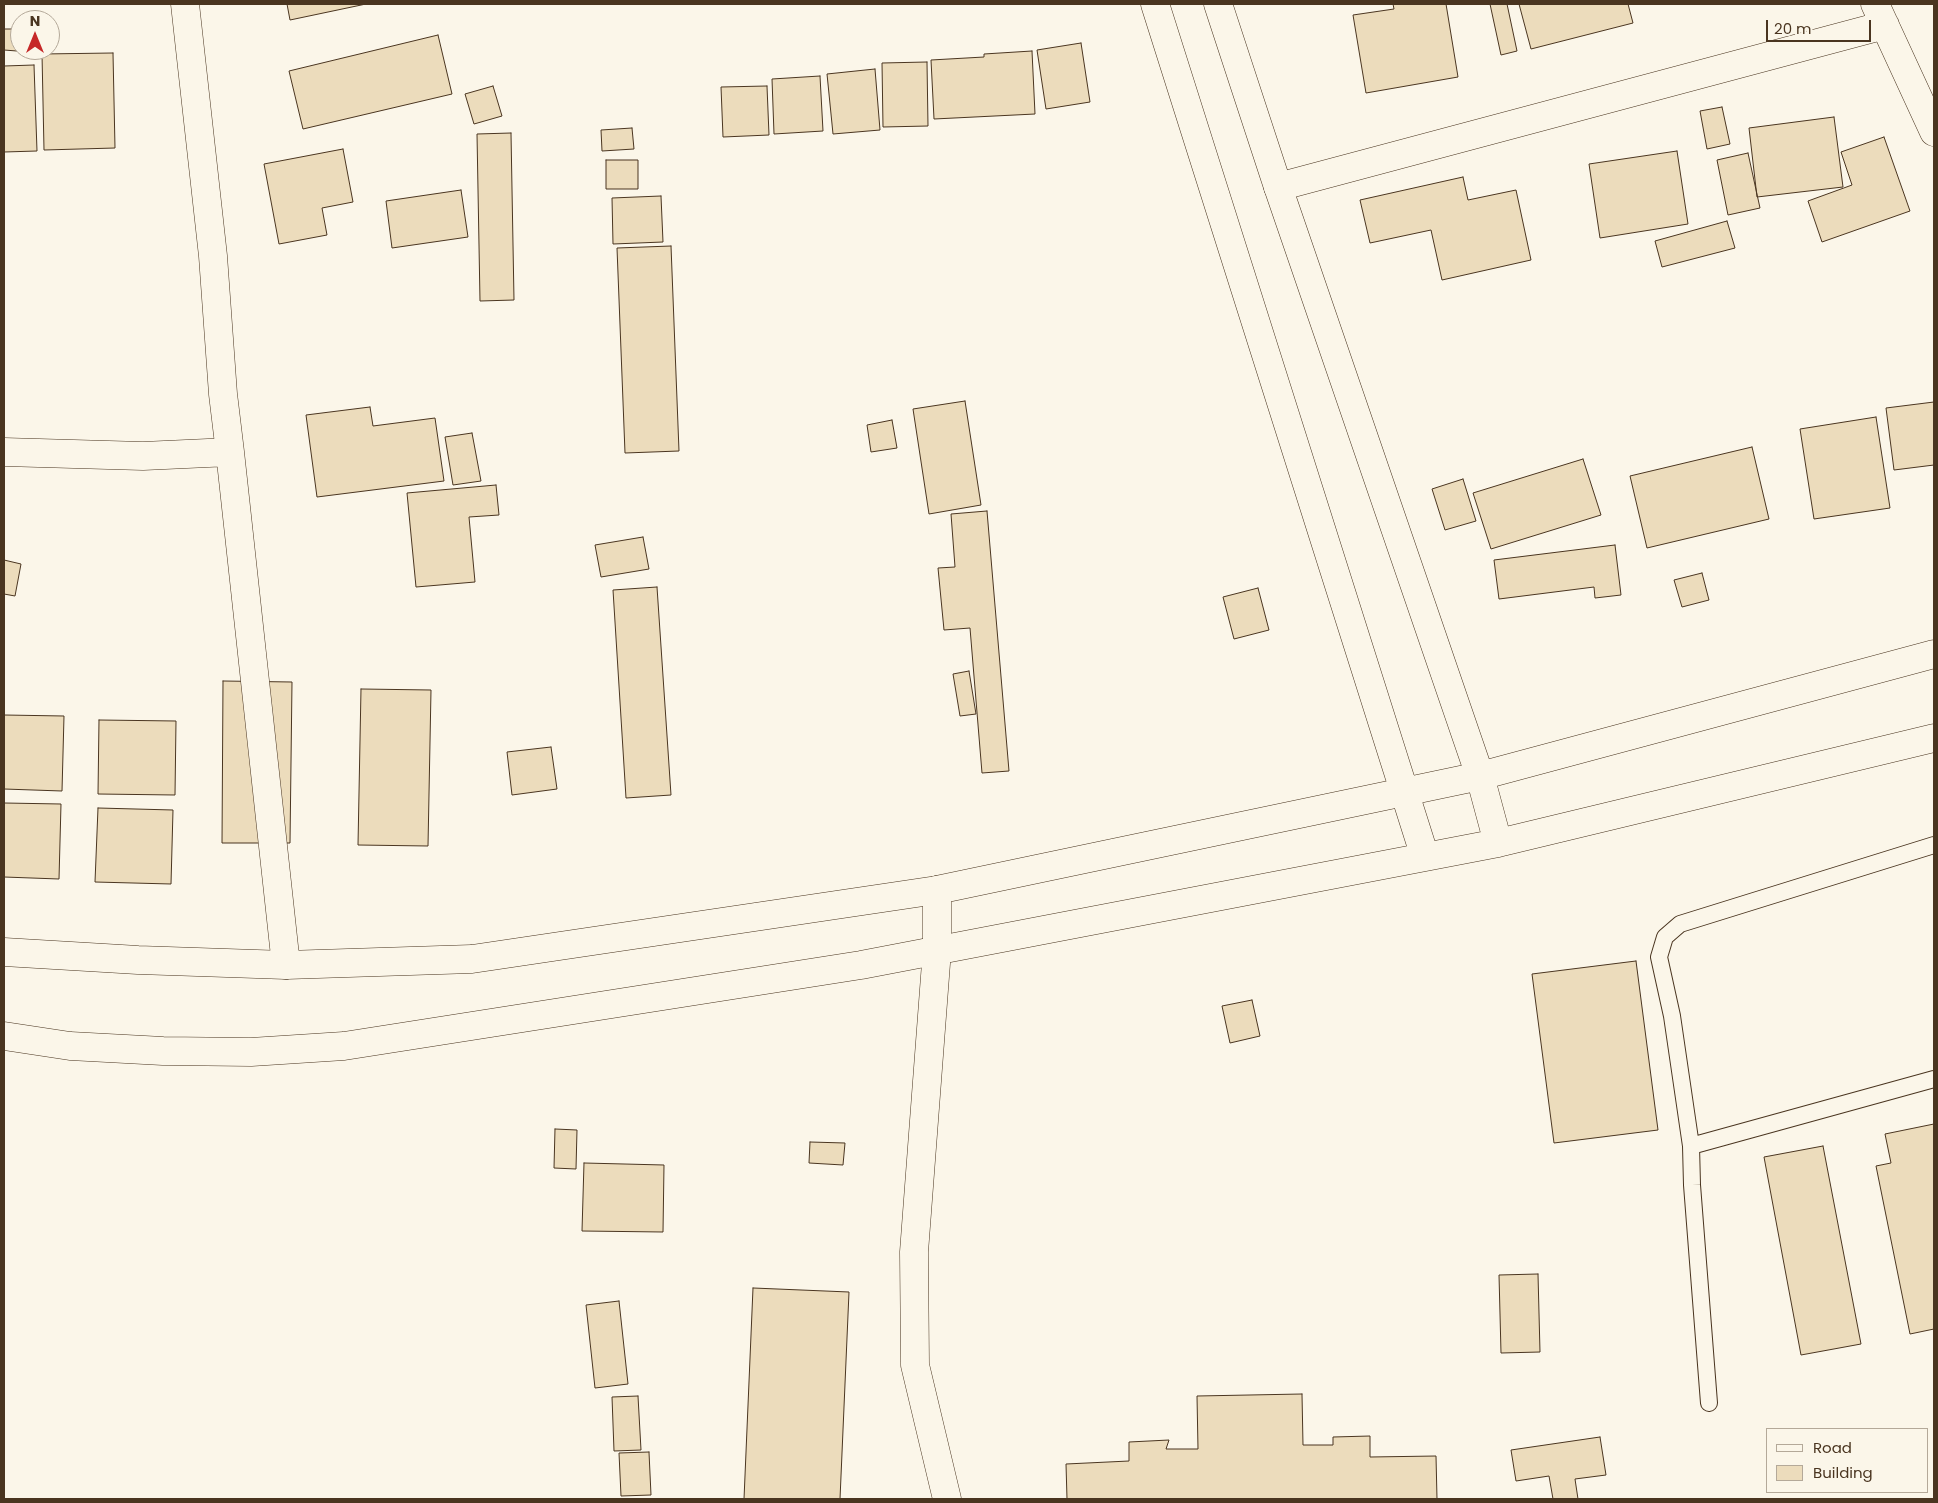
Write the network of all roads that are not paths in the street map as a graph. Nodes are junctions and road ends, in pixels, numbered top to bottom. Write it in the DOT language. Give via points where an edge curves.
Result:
graph roads {
  1 [pos="184,4"];
  2 [pos="1155,4"];
  3 [pos="1218,4"];
  4 [pos="1880,15"];
  5 [pos="1934,132"];
  6 [pos="1278,187"];
  7 [pos="4,452"];
  8 [pos="230,452"];
  9 [pos="1934,654"];
  10 [pos="1934,738"];
  11 [pos="1480,776"];
  12 [pos="1404,792"];
  13 [pos="1498,843"];
  14 [pos="1934,845"];
  15 [pos="1425,857"];
  16 [pos="937,890"];
  17 [pos="937,950"];
  18 [pos="4,952"];
  19 [pos="286,965"];
  20 [pos="4,1036"];
  21 [pos="1934,1079"];
  22 [pos="1691,1146"];
  23 [pos="1709,1403"];
  24 [pos="947,1499"];
  1 -- 8 [label="main road" via="213,256"];
  2 -- 12 [label="main road"];
  3 -- 6 [label="main road"];
  4 -- 5 [label="main road"];
  4 -- 6 [label="main road"];
  6 -- 11 [label="main road"];
  7 -- 8 [label="main road" via="143,456"];
  8 -- 19 [label="main road"];
  9 -- 11 [label="main road"];
  10 -- 13 [label="main road"];
  11 -- 12 [label="main road"];
  11 -- 13 [label="main road"];
  12 -- 15 [label="main road"];
  12 -- 16 [label="main road"];
  13 -- 15 [label="main road"];
  14 -- 22 [label="lane" via="1680,924 1665,938 1659,957 1672,1016"];
  15 -- 17 [label="main road"];
  16 -- 17 [label="main road"];
  16 -- 19 [label="main road" via="472,959"];
  17 -- 20 [label="main road" via="344,1046 251,1052 163,1051 70,1046"];
  17 -- 24 [label="main road" via="914,1252 915,1365"];
  18 -- 19 [label="main road"];
  21 -- 22 [label="lane"];
  22 -- 23 [label="lane"];
}
